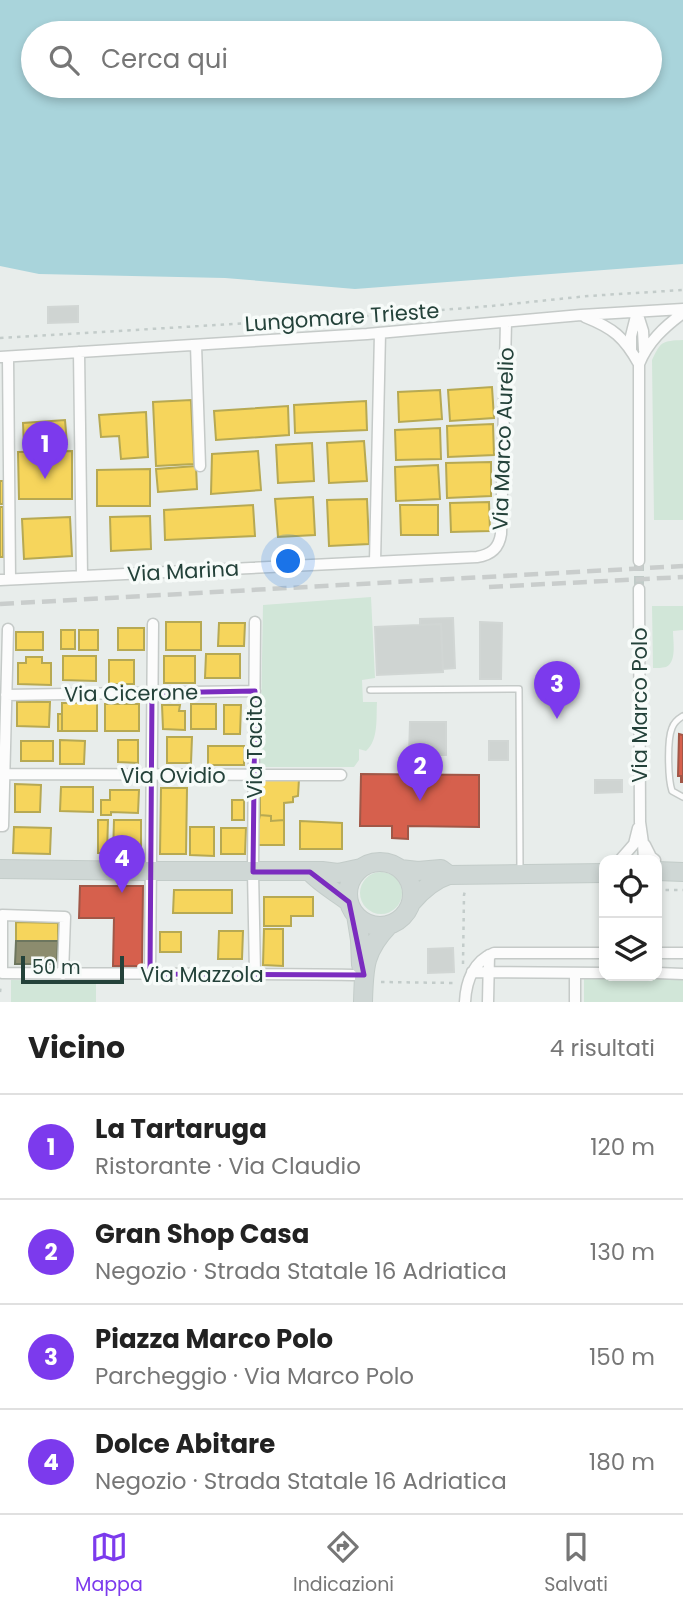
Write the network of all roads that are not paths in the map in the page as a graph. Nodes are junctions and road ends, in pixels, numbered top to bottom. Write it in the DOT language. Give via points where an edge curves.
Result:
graph roads {
  1 [pos="683,311"];
  2 [pos="637,312"];
  3 [pos="581,316"];
  4 [pos="506,322"];
  5 [pos="380,333"];
  6 [pos="196,345"];
  7 [pos="631,349"];
  8 [pos="645,350"];
  9 [pos="79,352"];
  10 [pos="4,357"];
  11 [pos="639,363"];
  12 [pos="200,466"];
  13 [pos="490,553"];
  14 [pos="639,561"];
  15 [pos="375,562"];
  16 [pos="82,576"];
  17 [pos="5,580"];
  18 [pos="639,589"];
  19 [pos="255,622"];
  20 [pos="153,624"];
  21 [pos="8,629"];
  22 [pos="370,690"];
  23 [pos="255,691"];
  24 [pos="152,693"];
  25 [pos="6,695"];
  26 [pos="683,716"];
  27 [pos="5,774"];
  28 [pos="151,774"];
  29 [pos="254,775"];
  30 [pos="341,775"];
  31 [pos="683,797"];
  32 [pos="639,821"];
  33 [pos="2,826"];
  34 [pos="643,843"];
  35 [pos="624,855"];
  36 [pos="644,855"];
  37 [pos="650,855"];
  38 [pos="662,864"];
  39 [pos="361,868"];
  40 [pos="0,869"];
  41 [pos="400,869"];
  42 [pos="150,872"];
  43 [pos="254,872"];
  44 [pos="310,872"];
  45 [pos="679,872"];
  46 [pos="599,873"];
  47 [pos="520,874"];
  48 [pos="450,875"];
  49 [pos="411,903"];
  50 [pos="353,909"];
  51 [pos="389,925"];
  52 [pos="1,927"];
  53 [pos="599,953"];
  54 [pos="662,953"];
  55 [pos="683,953"];
  56 [pos="489,955"];
  57 [pos="472,972"];
  58 [pos="255,973"];
  59 [pos="488,973"];
  60 [pos="575,973"];
  61 [pos="599,973"];
  62 [pos="662,973"];
  63 [pos="63,974"];
  64 [pos="150,974"];
  65 [pos="683,974"];
  66 [pos="363,979"];
  67 [pos="362,1002"];
  68 [pos="465,1002"];
  69 [pos="488,1002"];
  70 [pos="575,1002"];
  1 -- 2 [label="street, Lungomare Trieste"];
  1 -- 8 [label="street"];
  2 -- 3 [label="street, Lungomare Trieste"];
  2 -- 7 [label="street"];
  2 -- 8 [label="street"];
  3 -- 4 [label="street, Lungomare Trieste"];
  3 -- 7 [label="street" via="610,328"];
  4 -- 5 [label="street, Lungomare Trieste"];
  4 -- 13 [label="street, Via Marco Aurelio" via="501,534"];
  5 -- 6 [label="street, Lungomare Trieste"];
  5 -- 15 [label="street"];
  6 -- 9 [label="street, Lungomare Trieste"];
  6 -- 12 [label="street"];
  7 -- 11 [label="street"];
  8 -- 11 [label="street"];
  9 -- 10 [label="street, Lungomare Trieste"];
  9 -- 16 [label="street"];
  10 -- 17 [label="street"];
  11 -- 14 [label="street"];
  13 -- 15 [label="street, Via Marina"];
  15 -- 16 [label="street, Via Marina"];
  16 -- 17 [label="street, Via Marina"];
  18 -- 32 [label="street, Via Marco Polo"];
  19 -- 23 [label="street, Via Tacito"];
  20 -- 24 [label="street"];
  21 -- 25 [label="street"];
  22 -- 47 [label="lane" via="519,690"];
  23 -- 24 [label="street, Via Cicerone"];
  23 -- 29 [label="street, Via Tacito"];
  24 -- 25 [label="street, Via Cicerone"];
  24 -- 28 [label="street"];
  25 -- 27 [label="street"];
  26 -- 31 [label="lane" via="670,734 671,786"];
  27 -- 28 [label="street, Via Ovidio"];
  27 -- 33 [label="street"];
  28 -- 29 [label="street, Via Ovidio"];
  28 -- 42 [label="street"];
  29 -- 30 [label="street, Via Ovidio"];
  29 -- 43 [label="street, Via Tacito"];
  32 -- 34 [label="street, Via Marco Polo"];
  32 -- 35 [label="street, Via Marco Polo" via="634,844"];
  34 -- 36 [label="street, Via Marco Polo"];
  34 -- 37 [label="street, Via Marco Polo"];
  38 -- 45 [label="street, Via Marco Polo"];
  39 -- 41 [label="main road" via="385,863"];
  39 -- 44 [label="main road"];
  39 -- 50 [label="main road" via="348,893"];
  40 -- 42 [label="main road"];
  41 -- 48 [label="main road" via="441,869"];
  41 -- 49 [label="main road" via="412,888"];
  42 -- 43 [label="main road"];
  42 -- 64 [label="street"];
  43 -- 44 [label="main road"];
  43 -- 58 [label="street, Via Tacito"];
  44 -- 50 [label="main road"];
  46 -- 47 [label="main road"];
  47 -- 48 [label="main road"];
  48 -- 49 [label="main road" via="426,887"];
  49 -- 51 [label="main road" via="403,917"];
  50 -- 51 [label="main road" via="371,925"];
  50 -- 66 [label="main road"];
  51 -- 66 [label="main road" via="370,948"];
  52 -- 63 [label="street, Via Mazzola" via="2,973"];
  52 -- 63 [label="street" via="2,915 65,917"];
  53 -- 56 [label="street"];
  54 -- 55 [label="street"];
  56 -- 57 [label="street"];
  56 -- 59 [label="street"];
  57 -- 59 [label="street"];
  57 -- 68 [label="street"];
  58 -- 64 [label="street, Via Mazzola"];
  58 -- 66 [label="street, Via Mazzola"];
  59 -- 60 [label="street"];
  59 -- 69 [label="street"];
  60 -- 61 [label="street"];
  60 -- 70 [label="street"];
  62 -- 65 [label="street"];
  63 -- 64 [label="street, Via Mazzola"];
  66 -- 67 [label="main road"];
}
